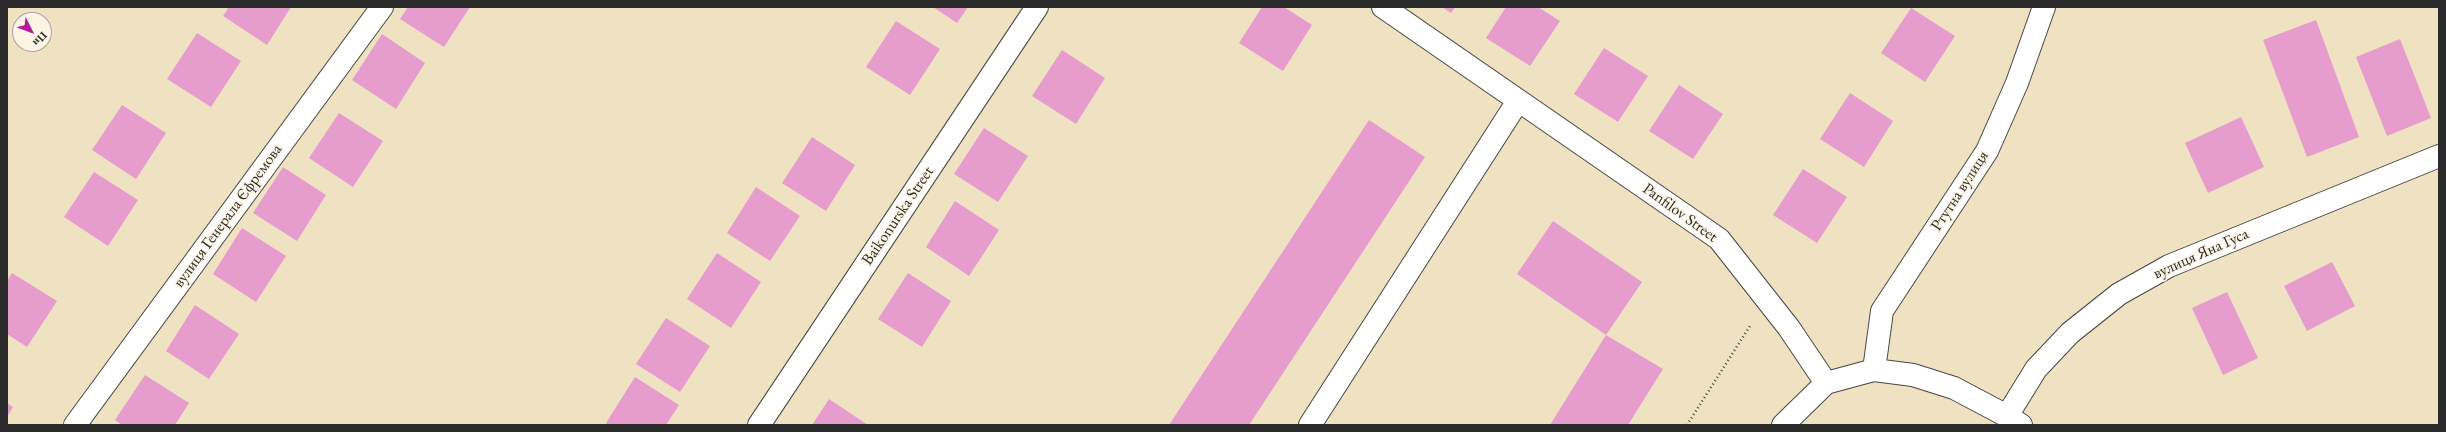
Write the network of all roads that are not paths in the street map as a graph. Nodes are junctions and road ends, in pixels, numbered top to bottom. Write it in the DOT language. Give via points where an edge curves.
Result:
graph roads {
  1 [pos="382,7"];
  2 [pos="1037,7"];
  3 [pos="1383,7"];
  4 [pos="2044,7"];
  5 [pos="1518,100"];
  6 [pos="2439,156"];
  7 [pos="1874,370"];
  8 [pos="1826,383"];
  9 [pos="2014,420"];
  10 [pos="75,425"];
  11 [pos="759,425"];
  12 [pos="1310,425"];
  13 [pos="1783,425"];
  1 -- 10 [label="street, вулиця Генерала Єфремова"];
  2 -- 11 [label="street, Baikonurska Street"];
  3 -- 5 [label="street, Panfilov Street"];
  4 -- 7 [label="street, Ртутна вулиця" via="2017,83 1987,151 1882,311"];
  5 -- 8 [label="street, Panfilov Street" via="1719,239"];
  5 -- 12 [label="street"];
  6 -- 9 [label="street, вулиця Яна Гуса" via="2169,266 2119,294 2070,333 2036,369"];
  7 -- 8 [label="street"];
  7 -- 9 [label="street" via="1912,375 1954,388"];
  8 -- 13 [label="street"];
}
